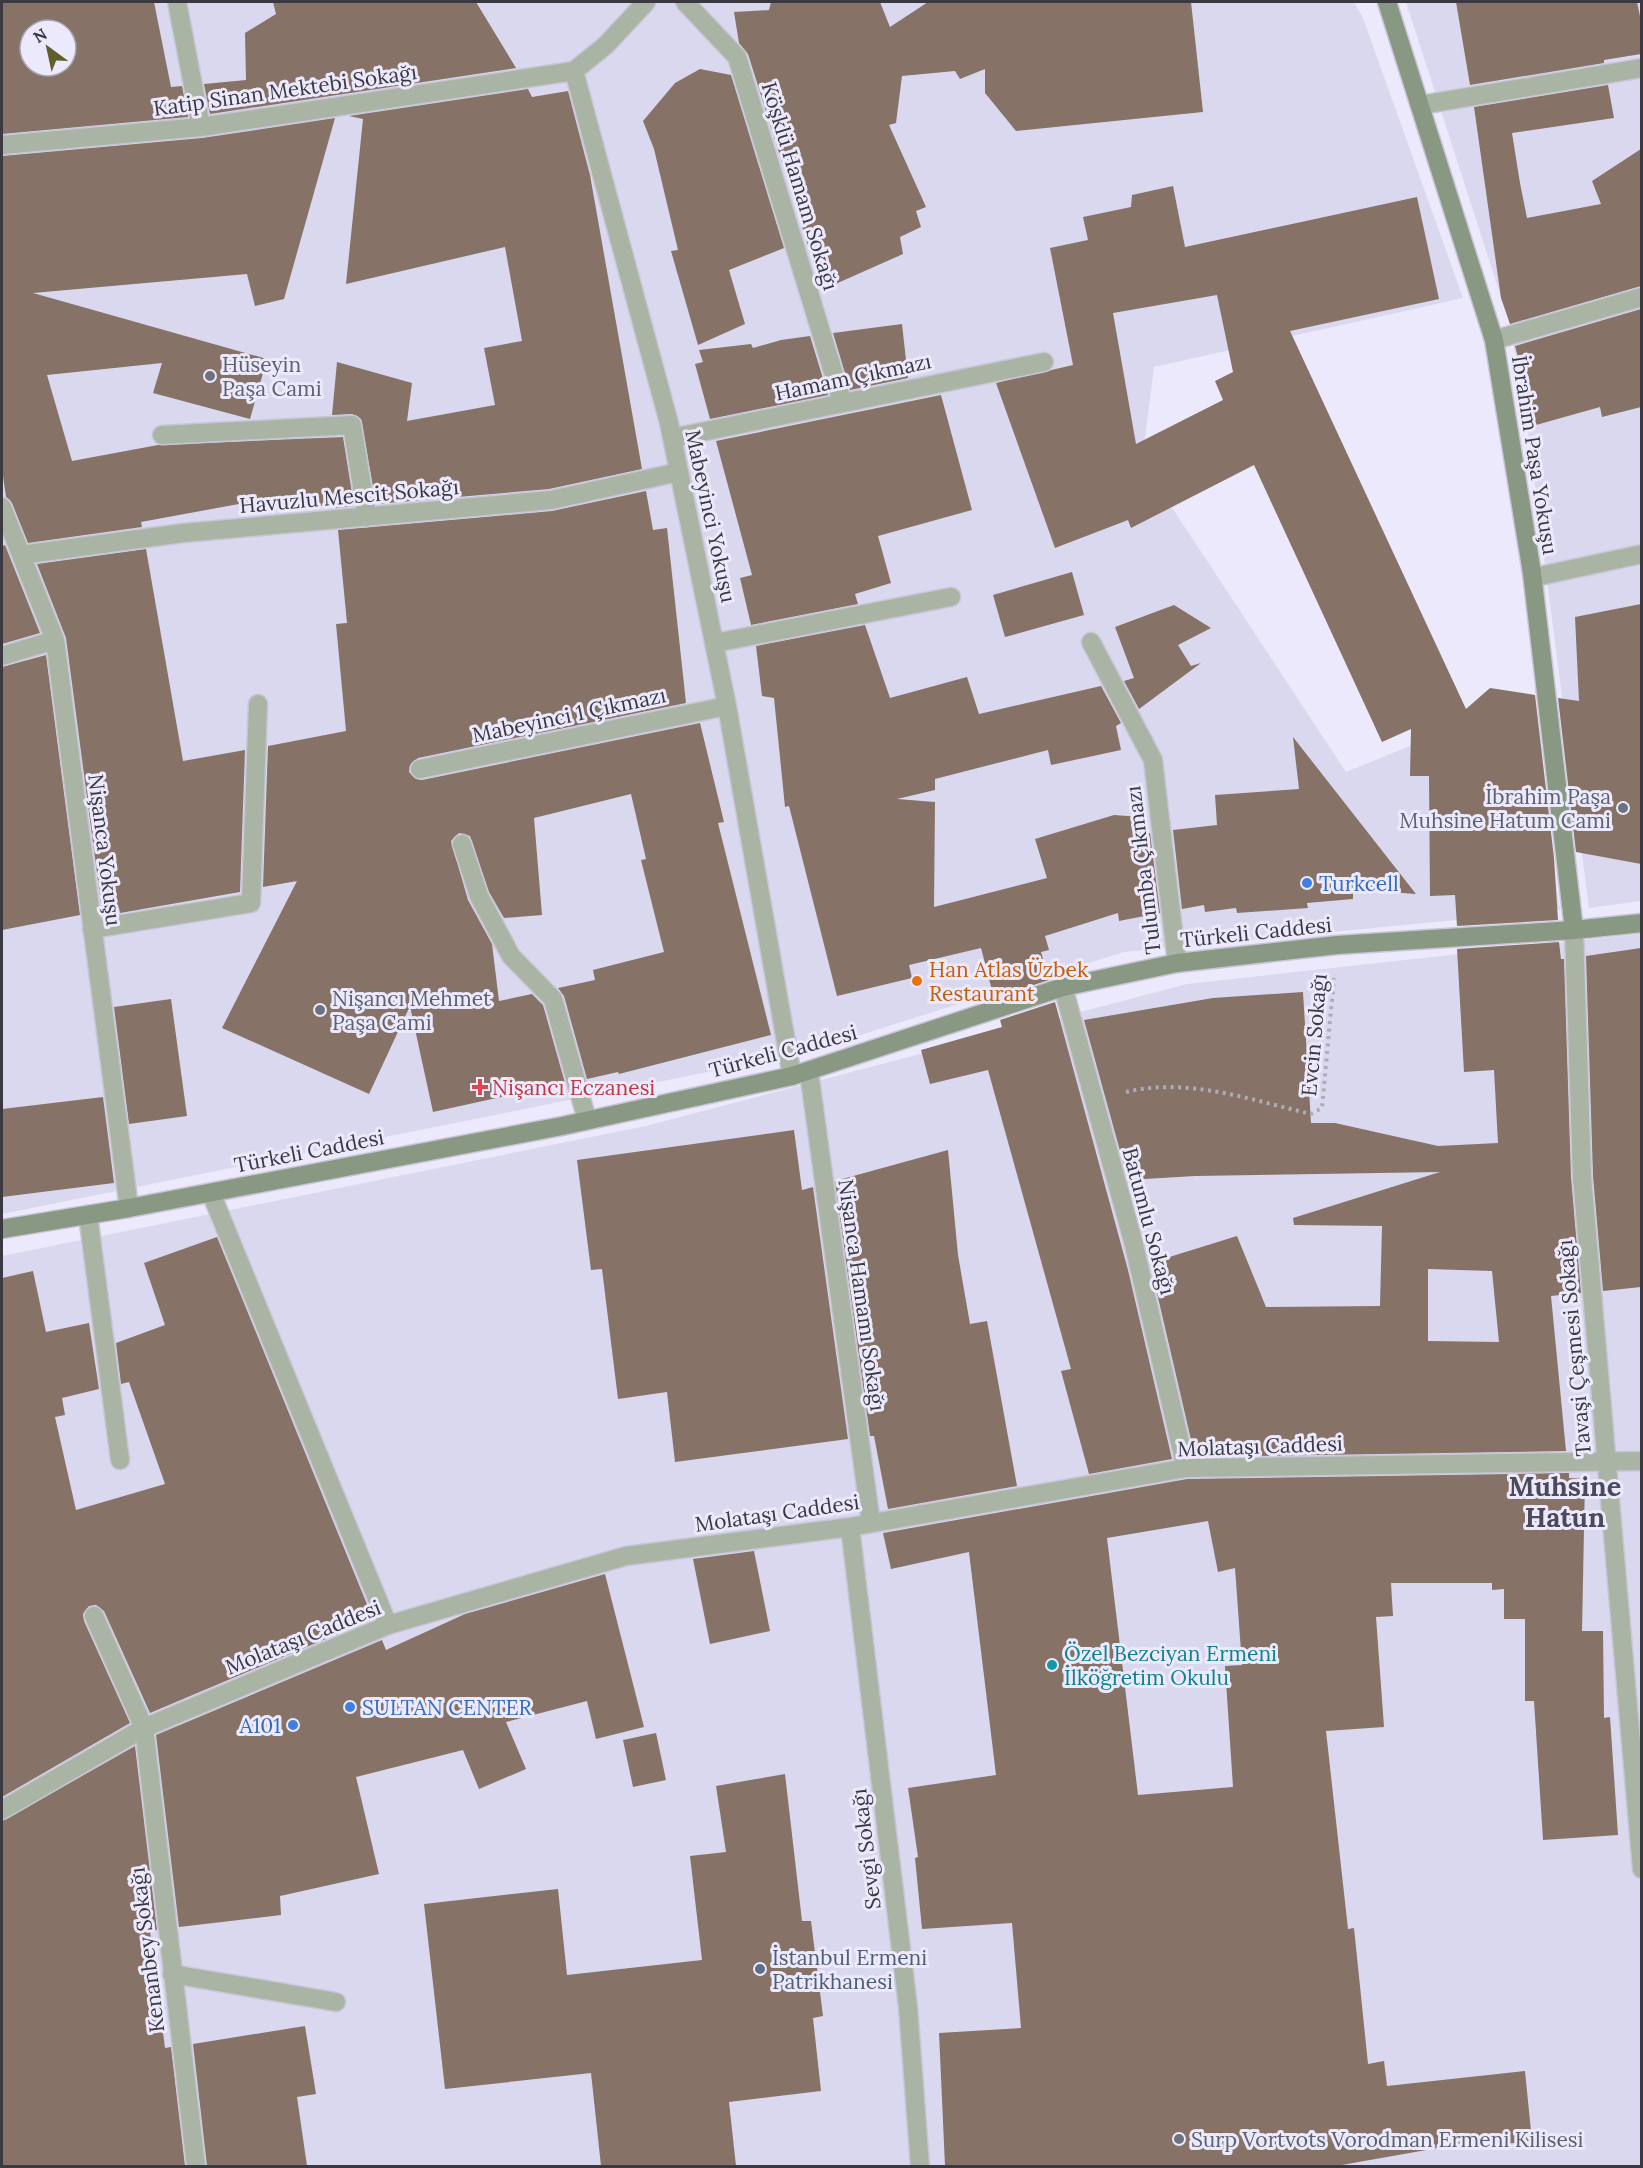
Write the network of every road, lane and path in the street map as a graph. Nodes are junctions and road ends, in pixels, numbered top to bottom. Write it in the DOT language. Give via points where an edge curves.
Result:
graph roads {
  1 [pos="177,2"];
  2 [pos="646,2"];
  3 [pos="685,2"];
  4 [pos="1387,2"];
  5 [pos="1641,68"];
  6 [pos="574,70"];
  7 [pos="1421,105"];
  8 [pos="201,127"];
  9 [pos="2,145"];
  10 [pos="1641,297"];
  11 [pos="1494,340"];
  12 [pos="1044,362"];
  13 [pos="842,401"];
  14 [pos="671,431"];
  15 [pos="162,435"];
  16 [pos="679,472"];
  17 [pos="2,507"];
  18 [pos="367,517"];
  19 [pos="1641,554"];
  20 [pos="21,555"];
  21 [pos="1532,573"];
  22 [pos="951,597"];
  23 [pos="55,640"];
  24 [pos="1091,642"];
  25 [pos="715,643"];
  26 [pos="2,656"];
  27 [pos="258,704"];
  28 [pos="727,706"];
  29 [pos="420,769"];
  30 [pos="462,844"];
  31 [pos="1641,922"];
  32 [pos="92,928"];
  33 [pos="1574,930"];
  34 [pos="1337,945"];
  35 [pos="1177,963"];
  36 [pos="1063,987"];
  37 [pos="800,1074"];
  38 [pos="1093,1100"];
  39 [pos="587,1120"];
  40 [pos="211,1193"];
  41 [pos="129,1208"];
  42 [pos="88,1215"];
  43 [pos="2,1229"];
  44 [pos="120,1460"];
  45 [pos="1641,1461"];
  46 [pos="1607,1462"];
  47 [pos="1186,1468"];
  48 [pos="871,1523"];
  49 [pos="850,1527"];
  50 [pos="94,1616"];
  51 [pos="388,1625"];
  52 [pos="144,1728"];
  53 [pos="1637,1772"];
  54 [pos="2,1810"];
  55 [pos="1641,1869"];
  56 [pos="172,1974"];
  57 [pos="336,2002"];
  58 [pos="196,2166"];
  59 [pos="920,2166"];
  1 -- 8 [label="street"];
  2 -- 6 [label="street" via="606,45"];
  3 -- 13 [label="street, Köşklü Hamam Sokağı" via="737,57"];
  4 -- 7 [label="main road, İbrahim Paşa Yokuşu"];
  5 -- 7 [label="street"];
  6 -- 8 [label="street, Katip Sinan Mektebi Sokağı"];
  6 -- 14 [label="street, Mabeyinci Yokuşu"];
  7 -- 11 [label="main road, İbrahim Paşa Yokuşu"];
  8 -- 9 [label="street, Katip Sinan Mektebi Sokağı"];
  10 -- 11 [label="street"];
  11 -- 21 [label="main road, İbrahim Paşa Yokuşu"];
  12 -- 13 [label="street, Hamam Çıkmazı"];
  13 -- 14 [label="street, Hamam Çıkmazı"];
  14 -- 16 [label="street, Mabeyinci Yokuşu"];
  15 -- 18 [label="street" via="352,425"];
  16 -- 18 [label="street, Havuzlu Mescit Sokağı" via="551,500"];
  16 -- 25 [label="street, Mabeyinci Yokuşu"];
  17 -- 20 [label="street, Nişanca Yokuşu"];
  18 -- 20 [label="street, Havuzlu Mescit Sokağı" via="183,533"];
  19 -- 21 [label="street" via="1535,577"];
  20 -- 23 [label="street, Nişanca Yokuşu"];
  21 -- 33 [label="main road, İbrahim Paşa Yokuşu"];
  22 -- 25 [label="street"];
  23 -- 26 [label="street"];
  23 -- 32 [label="street, Nişanca Yokuşu"];
  24 -- 35 [label="street, Tulumba Çıkmazı" via="1153,760"];
  25 -- 28 [label="street, Mabeyinci Yokuşu"];
  27 -- 32 [label="street" via="250,903"];
  28 -- 29 [label="street, Mabeyinci 1 Çıkmazı"];
  28 -- 37 [label="street, Mabeyinci Yokuşu"];
  30 -- 39 [label="street" via="479,896 511,956 553,999"];
  31 -- 33 [label="main road, Türkeli Caddesi"];
  32 -- 41 [label="street, Nişanca Yokuşu"];
  33 -- 34 [label="main road, Türkeli Caddesi"];
  33 -- 46 [label="street, Tavaşi Çeşmesi Sokağı" via="1582,1177"];
  34 -- 35 [label="main road, Türkeli Caddesi"];
  34 -- 38 [label="path, Evcin Sokağı" via="1322,1108 1311,1114 1190,1086 1144,1088"];
  35 -- 36 [label="main road, Türkeli Caddesi"];
  36 -- 37 [label="main road, Türkeli Caddesi"];
  36 -- 38 [label="street, Batumlu Sokağı"];
  37 -- 39 [label="main road, Türkeli Caddesi"];
  37 -- 48 [label="street, Nişanca Hamamı Sokağı"];
  38 -- 47 [label="street, Batumlu Sokağı" via="1133,1241"];
  39 -- 40 [label="main road, Türkeli Caddesi"];
  40 -- 41 [label="main road, Türkeli Caddesi"];
  40 -- 51 [label="street"];
  41 -- 42 [label="main road, Türkeli Caddesi"];
  42 -- 43 [label="main road, Türkeli Caddesi"];
  42 -- 44 [label="street"];
  45 -- 46 [label="street, Molataşı Caddesi"];
  46 -- 47 [label="street, Molataşı Caddesi"];
  46 -- 53 [label="street, Tavaşi Çeşmesi Sokağı"];
  47 -- 48 [label="street, Molataşı Caddesi"];
  48 -- 49 [label="street, Molataşı Caddesi"];
  49 -- 51 [label="street, Molataşı Caddesi" via="626,1556"];
  49 -- 59 [label="street, Sevgi Sokağı" via="908,2007"];
  50 -- 52 [label="street, Kenanbey Sokağı"];
  51 -- 52 [label="street, Molataşı Caddesi"];
  52 -- 54 [label="street, Molataşı Caddesi"];
  52 -- 56 [label="street, Kenanbey Sokağı"];
  53 -- 55 [label="street, Tavaşi Çeşmesi Sokağı"];
  56 -- 57 [label="street"];
  56 -- 58 [label="street, Kenanbey Sokağı"];
}
